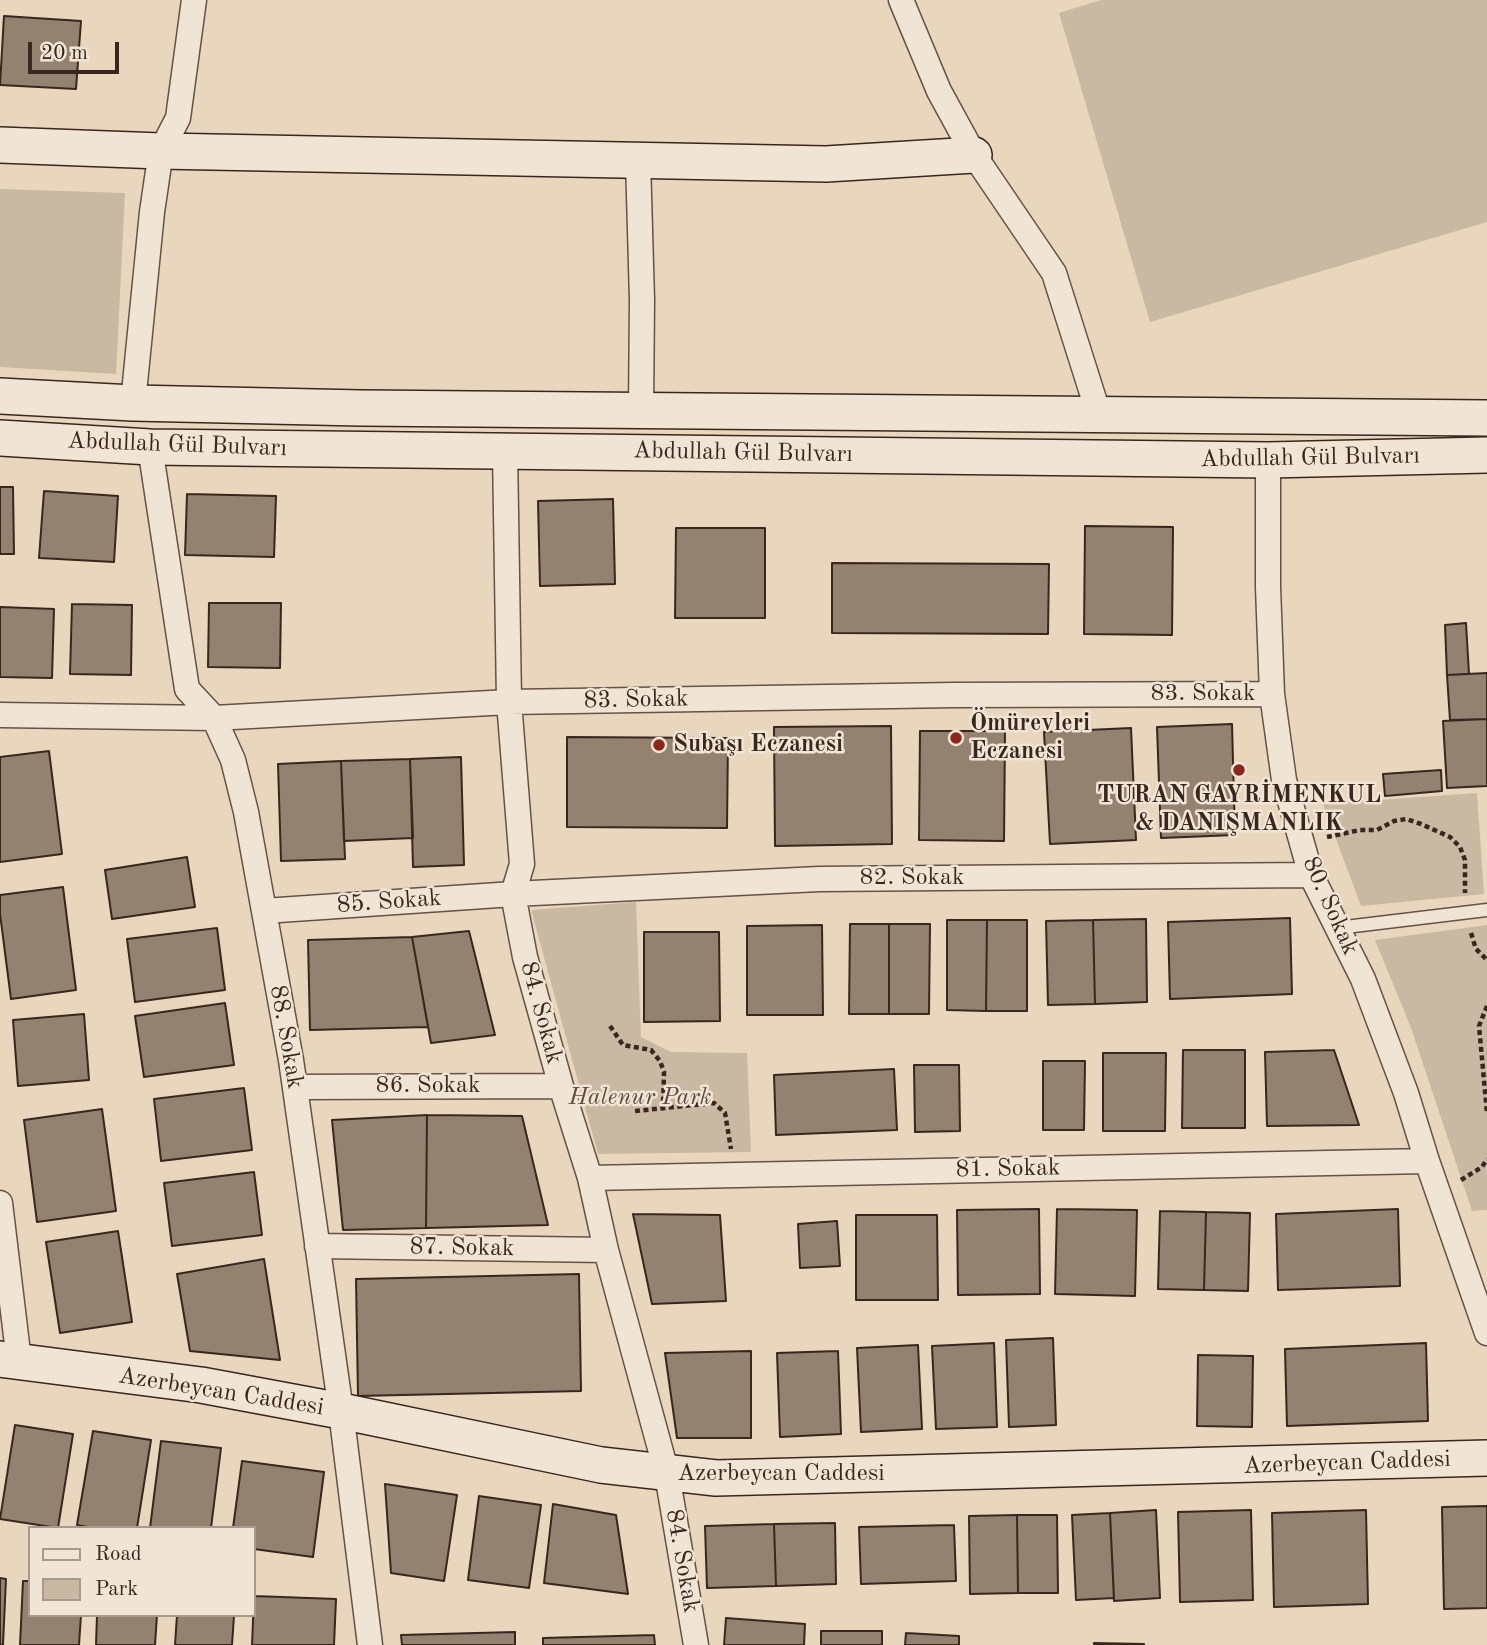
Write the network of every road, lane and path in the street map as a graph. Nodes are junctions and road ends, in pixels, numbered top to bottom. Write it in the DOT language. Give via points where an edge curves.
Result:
graph roads {
  1 [pos="194,0"];
  2 [pos="901,0"];
  3 [pos="0,145"];
  4 [pos="162,151"];
  5 [pos="974,155"];
  6 [pos="638,160"];
  7 [pos="0,396"];
  8 [pos="133,403"];
  9 [pos="641,410"];
  10 [pos="1099,415"];
  11 [pos="1487,418"];
  12 [pos="0,438"];
  13 [pos="150,447"];
  14 [pos="505,450"];
  15 [pos="1487,455"];
  16 [pos="1268,460"];
  17 [pos="1272,694"];
  18 [pos="509,702"];
  19 [pos="0,715"];
  20 [pos="214,718"];
  21 [pos="1303,844"];
  22 [pos="1311,875"];
  23 [pos="513,894"];
  24 [pos="1487,910"];
  25 [pos="264,911"];
  26 [pos="1469,912"];
  27 [pos="1337,928"];
  28 [pos="1487,960"];
  29 [pos="1487,1006"];
  30 [pos="610,1027"];
  31 [pos="561,1086"];
  32 [pos="295,1087"];
  33 [pos="663,1107"];
  34 [pos="635,1111"];
  35 [pos="1487,1113"];
  36 [pos="1426,1161"];
  37 [pos="732,1175"];
  38 [pos="590,1178"];
  39 [pos="0,1203"];
  40 [pos="317,1246"];
  41 [pos="606,1250"];
  42 [pos="1487,1333"];
  43 [pos="9,1360"];
  44 [pos="341,1411"];
  45 [pos="1487,1458"];
  46 [pos="667,1474"];
  47 [pos="370,1645"];
  48 [pos="696,1645"];
  1 -- 4 [label="street" via="178,118"];
  2 -- 5 [label="street" via="939,91"];
  3 -- 4 [label="main road"];
  4 -- 6 [label="main road"];
  4 -- 8 [label="street"];
  5 -- 6 [label="main road" via="826,164"];
  5 -- 10 [label="street" via="1054,273"];
  6 -- 9 [label="street"];
  7 -- 8 [label="main road, Abdullah Gül Bulvarı"];
  8 -- 9 [label="main road, Abdullah Gül Bulvarı"];
  9 -- 10 [label="main road, Abdullah Gül Bulvarı"];
  10 -- 11 [label="main road, Abdullah Gül Bulvarı"];
  12 -- 13 [label="main road, Abdullah Gül Bulvarı"];
  13 -- 14 [label="main road, Abdullah Gül Bulvarı"];
  13 -- 20 [label="street, 88. Sokak" via="187,689"];
  14 -- 16 [label="main road, Abdullah Gül Bulvarı"];
  14 -- 18 [label="street, 84. Sokak"];
  15 -- 16 [label="main road, Abdullah Gül Bulvarı"];
  16 -- 17 [label="street, 80. Sokak"];
  17 -- 18 [label="street, 83. Sokak"];
  17 -- 21 [label="street, 80. Sokak" via="1284,780"];
  18 -- 20 [label="street, 83. Sokak"];
  18 -- 23 [label="street, 84. Sokak" via="522,864"];
  19 -- 20 [label="street, 83. Sokak"];
  20 -- 25 [label="street, 88. Sokak" via="233,761"];
  21 -- 22 [label="street, 80. Sokak"];
  21 -- 26 [label="path" via="1377,830 1394,821 1421,824 1450,837 1460,847"];
  22 -- 23 [label="street, 82. Sokak" via="819,879"];
  22 -- 27 [label="street, 80. Sokak"];
  23 -- 25 [label="street, 85. Sokak"];
  23 -- 31 [label="street, 84. Sokak" via="525,957"];
  24 -- 26 [label="lane"];
  25 -- 32 [label="street, 88. Sokak"];
  26 -- 27 [label="lane"];
  26 -- 28 [label="path" via="1472,939"];
  27 -- 36 [label="street, 80. Sokak" via="1363,979"];
  29 -- 35 [label="path" via="1479,1026"];
  30 -- 33 [label="path" via="623,1045 651,1050 660,1061"];
  31 -- 32 [label="street, 86. Sokak"];
  31 -- 38 [label="street, 84. Sokak"];
  32 -- 40 [label="street, 88. Sokak"];
  33 -- 34 [label="path"];
  33 -- 37 [label="path" via="713,1103 725,1113"];
  36 -- 37 [label="street, 81. Sokak"];
  36 -- 42 [label="street, 80. Sokak"];
  37 -- 38 [label="street, 81. Sokak"];
  38 -- 41 [label="street, 84. Sokak"];
  39 -- 43 [label="street"];
  40 -- 41 [label="street, 87. Sokak"];
  40 -- 44 [label="street, 88. Sokak"];
  41 -- 46 [label="street, 84. Sokak"];
  43 -- 44 [label="main road, Azerbeycan Caddesi" via="201,1385"];
  44 -- 46 [label="main road, Azerbeycan Caddesi" via="601,1465"];
  44 -- 47 [label="street, 88. Sokak"];
  45 -- 46 [label="main road, Azerbeycan Caddesi" via="716,1478"];
  46 -- 48 [label="street, 84. Sokak"];
}
